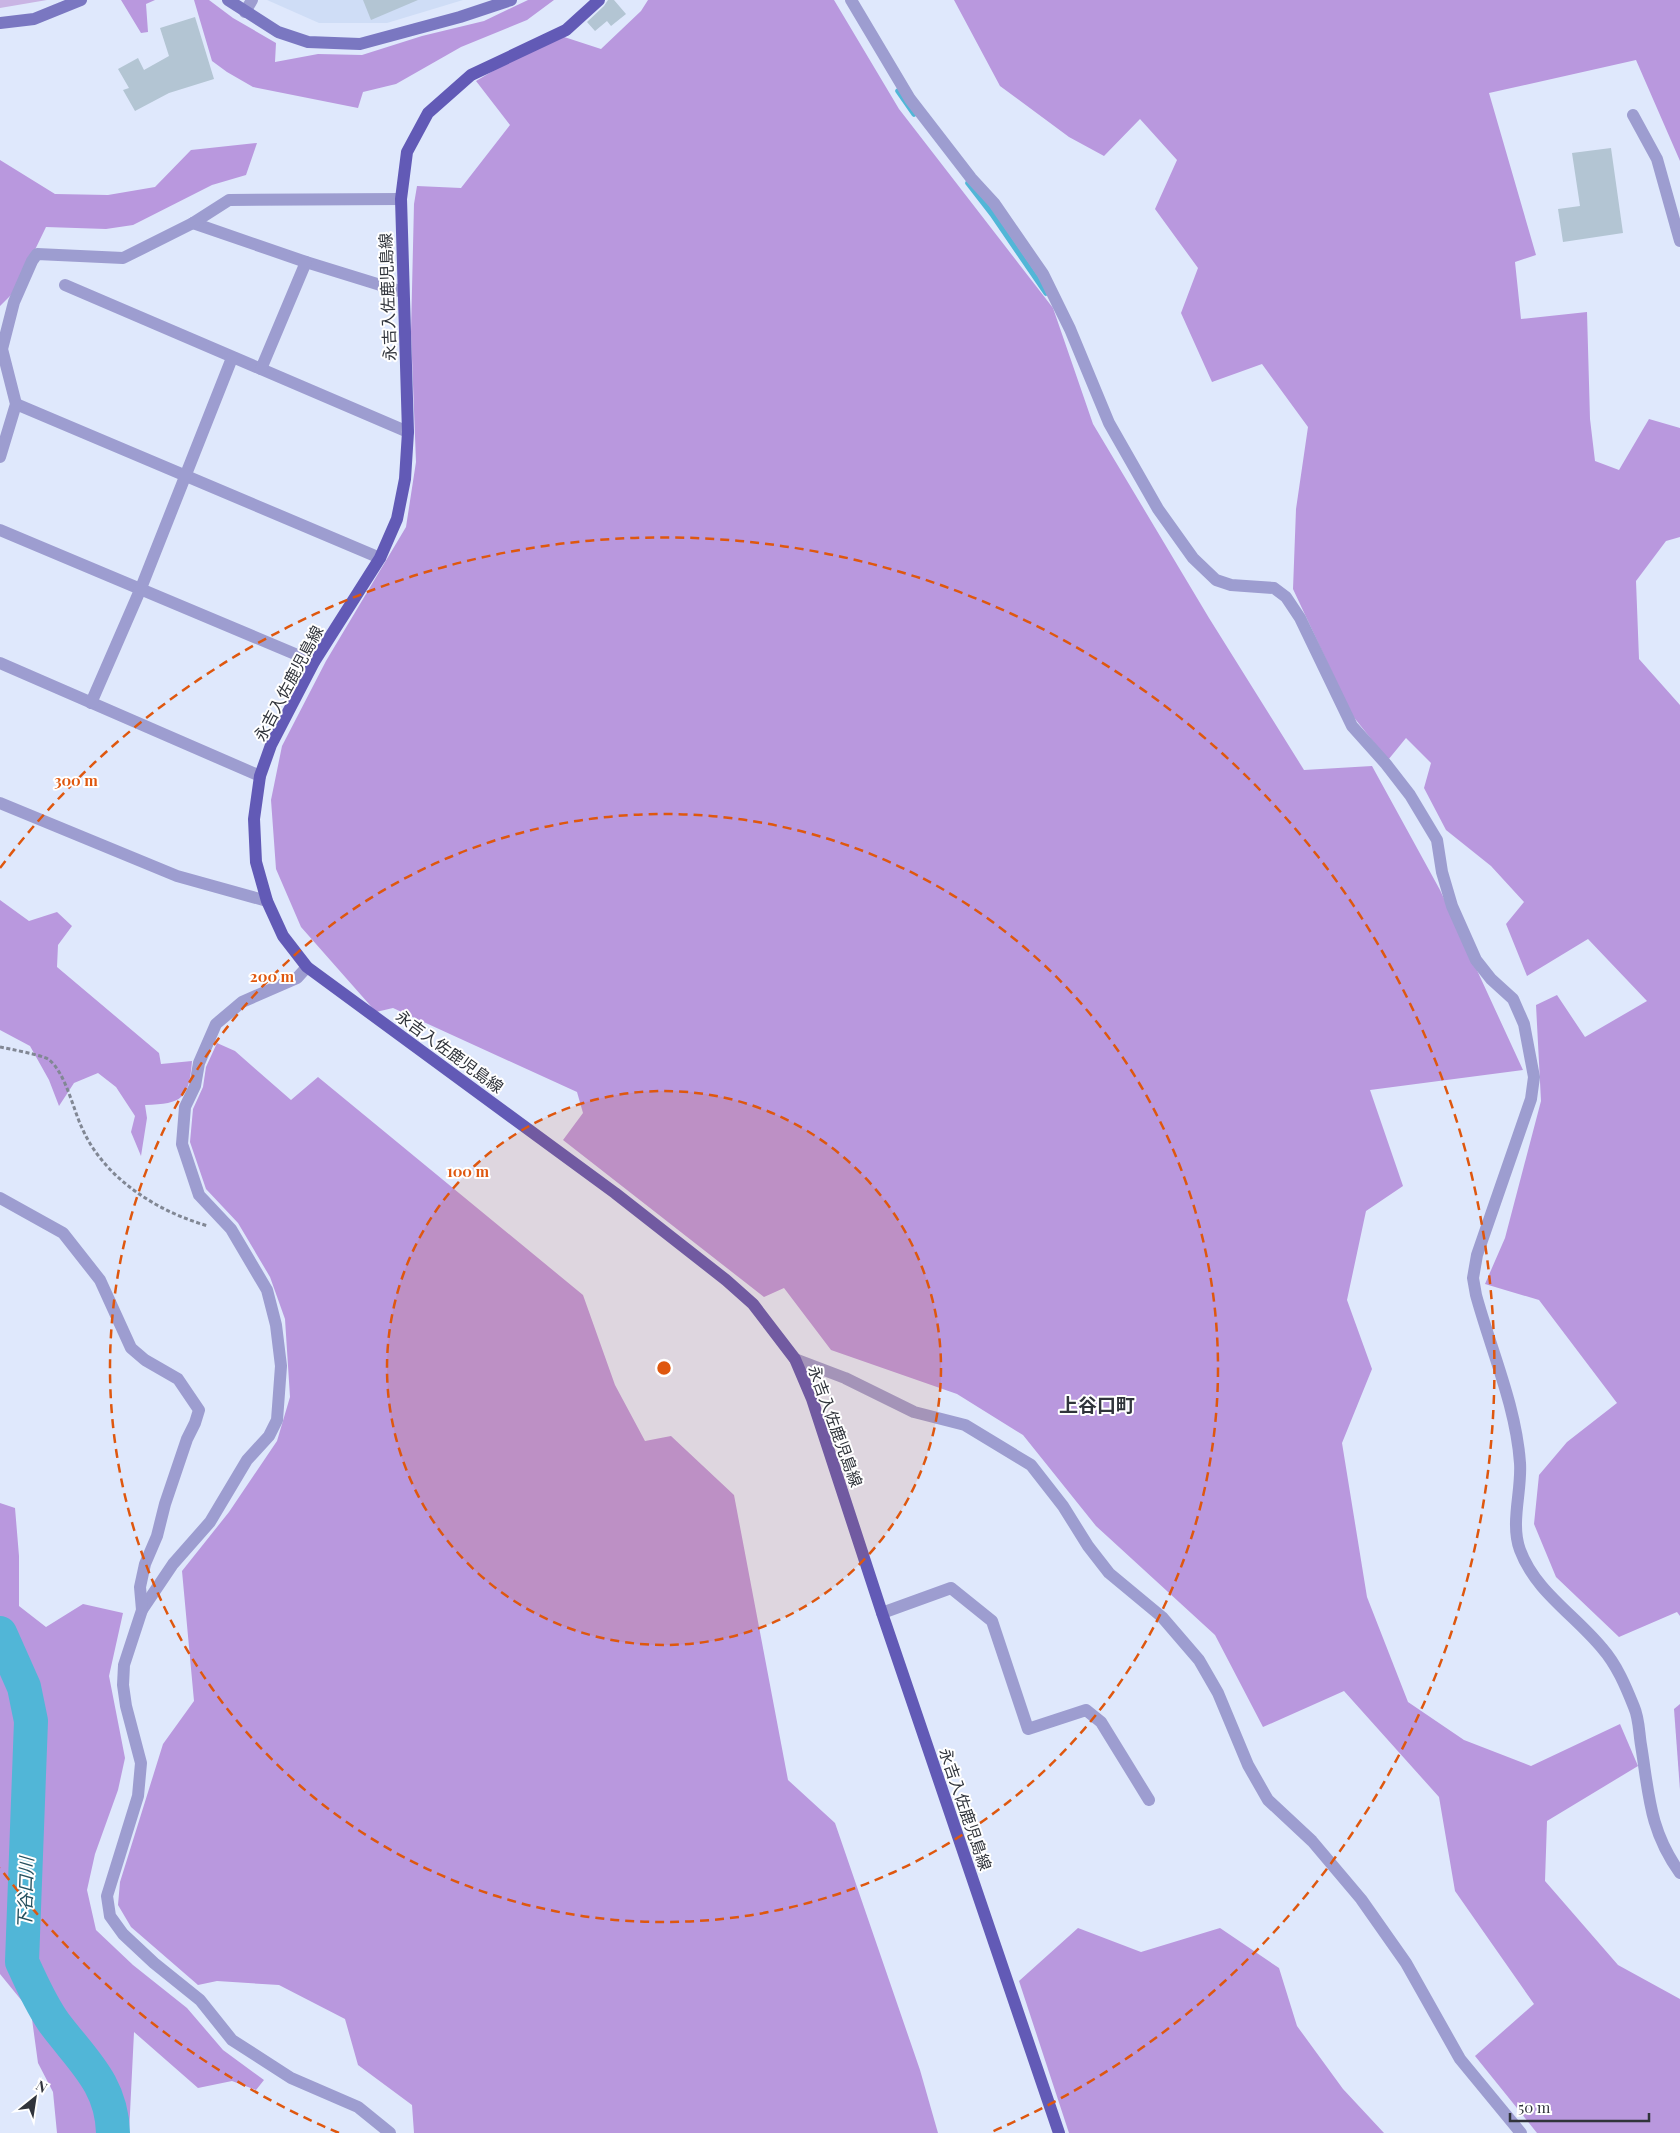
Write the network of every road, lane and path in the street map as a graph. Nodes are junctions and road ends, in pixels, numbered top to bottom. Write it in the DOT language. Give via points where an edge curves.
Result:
graph roads {
  1 [pos="81,0"];
  2 [pos="228,0"];
  3 [pos="252,0"];
  4 [pos="511,0"];
  5 [pos="599,0"];
  6 [pos="851,0"];
  7 [pos="245,12"];
  8 [pos="0,23"];
  9 [pos="1633,115"];
  10 [pos="401,198"];
  11 [pos="193,223"];
  12 [pos="1680,241"];
  13 [pos="306,262"];
  14 [pos="65,285"];
  15 [pos="403,292"];
  16 [pos="232,358"];
  17 [pos="261,369"];
  18 [pos="16,404"];
  19 [pos="408,432"];
  20 [pos="0,457"];
  21 [pos="186,476"];
  22 [pos="0,530"];
  23 [pos="380,558"];
  24 [pos="141,588"];
  25 [pos="314,662"];
  26 [pos="0,663"];
  27 [pos="91,703"];
  28 [pos="260,776"];
  29 [pos="0,803"];
  30 [pos="267,901"];
  31 [pos="307,968"];
  32 [pos="0,1047"];
  33 [pos="0,1198"];
  34 [pos="234,1234"];
  35 [pos="795,1359"];
  36 [pos="142,1610"];
  37 [pos="882,1613"];
  38 [pos="1149,1800"];
  39 [pos="1680,1873"];
  40 [pos="390,2133"];
  41 [pos="1058,2133"];
  42 [pos="1520,2133"];
  1 -- 8 [label="main road" via="34,19"];
  2 -- 7 [label="main road"];
  3 -- 7 [label="street"];
  4 -- 7 [label="main road" via="460,18 360,44 308,42 278,32"];
  5 -- 10 [label="main road, 永吉入佐鹿児島線" via="566,30 471,75 428,113 408,152"];
  6 -- 39 [label="street" via="910,99 994,204 1043,274 1109,423 1158,509 1193,558 1216,580 1231,585 1274,588 1286,597 1300,618 1352,726 1410,795 1437,840 1452,906 1476,960 1513,999 1524,1024 1534,1077 1530,1099 1477,1255 1473,1278 1515,1432 1520,1463 1516,1519 1519,1548 1528,1568 1603,1648 1620,1674 1636,1710 1652,1817"];
  9 -- 12 [label="street" via="1657,159"];
  10 -- 11 [label="street" via="230,200"];
  10 -- 15 [label="main road, 永吉入佐鹿児島線"];
  11 -- 13 [label="street"];
  11 -- 18 [label="street" via="123,258 37,254 14,302 2,349"];
  13 -- 15 [label="street"];
  13 -- 17 [label="street"];
  14 -- 16 [label="street"];
  15 -- 19 [label="main road, 永吉入佐鹿児島線"];
  16 -- 17 [label="street"];
  16 -- 21 [label="street"];
  17 -- 19 [label="street"];
  18 -- 20 [label="street"];
  18 -- 21 [label="street"];
  19 -- 23 [label="main road, 永吉入佐鹿児島線" via="405,479 397,519"];
  21 -- 23 [label="street"];
  21 -- 24 [label="street"];
  22 -- 24 [label="street"];
  23 -- 25 [label="main road, 永吉入佐鹿児島線"];
  24 -- 25 [label="street"];
  24 -- 27 [label="street"];
  25 -- 28 [label="main road, 永吉入佐鹿児島線" via="271,745"];
  26 -- 27 [label="street"];
  27 -- 28 [label="street"];
  28 -- 30 [label="main road, 永吉入佐鹿児島線" via="254,827 256,862"];
  29 -- 30 [label="street" via="177,876"];
  30 -- 31 [label="main road, 永吉入佐鹿児島線" via="284,936"];
  31 -- 34 [label="street" via="297,978 242,1002 216,1024 185,1107 182,1144 199,1195"];
  31 -- 35 [label="main road, 永吉入佐鹿児島線" via="607,1187 726,1280 753,1304"];
  32 -- 34 [label="path" via="48,1059 60,1073 83,1130 107,1168 152,1204"];
  33 -- 36 [label="street" via="63,1233 100,1280 131,1348 178,1379 199,1410 146,1564 140,1587"];
  34 -- 36 [label="street" via="267,1290 276,1325 280,1366 277,1420 210,1522 173,1564"];
  35 -- 37 [label="main road, 永吉入佐鹿児島線" via="812,1399"];
  35 -- 42 [label="street" via="845,1378 914,1412 964,1425 1031,1465 1109,1572 1162,1617 1199,1660 1268,1800 1312,1841 1361,1899 1406,1963 1460,2059"];
  36 -- 40 [label="street" via="124,1665 123,1685 141,1763 139,1787 107,1896 110,1916 123,1934 154,1963 200,2000 232,2040 291,2078 358,2107"];
  37 -- 38 [label="street" via="952,1588 992,1621 1028,1729 1086,1710 1101,1722"];
  37 -- 41 [label="main road, 永吉入佐鹿児島線"];
}
